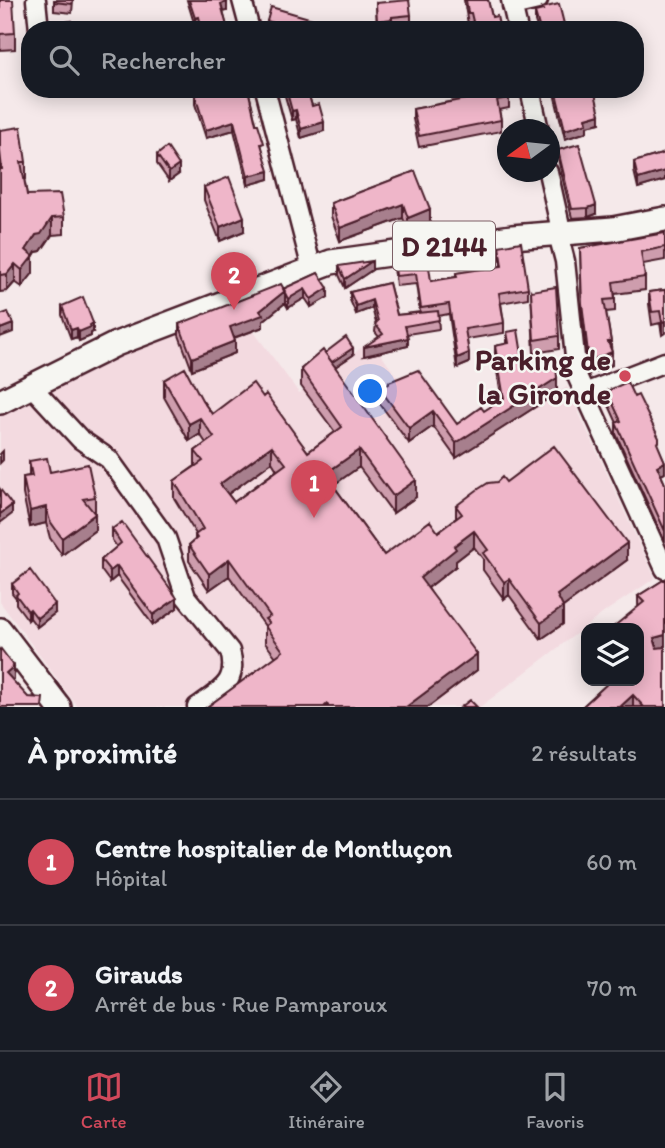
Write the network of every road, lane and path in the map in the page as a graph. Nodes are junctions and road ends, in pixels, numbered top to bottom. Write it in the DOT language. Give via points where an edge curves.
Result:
graph roads {
  1 [pos="36,0"];
  2 [pos="242,0"];
  3 [pos="538,0"];
  4 [pos="512,3"];
  5 [pos="38,21"];
  6 [pos="248,21"];
  7 [pos="515,21"];
  8 [pos="268,98"];
  9 [pos="532,98"];
  10 [pos="537,119"];
  11 [pos="550,182"];
  12 [pos="665,219"];
  13 [pos="558,234"];
  14 [pos="321,265"];
  15 [pos="665,362"];
  16 [pos="32,387"];
  17 [pos="585,393"];
  18 [pos="0,402"];
  19 [pos="664,562"];
  20 [pos="0,630"];
  21 [pos="59,707"];
  22 [pos="197,707"];
  1 -- 5 [label="street"];
  2 -- 6 [label="street"];
  3 -- 4 [label="street"];
  4 -- 7 [label="street"];
  8 -- 14 [label="street"];
  9 -- 10 [label="street"];
  11 -- 13 [label="street"];
  12 -- 13 [label="main road, D 2144"];
  13 -- 14 [label="main road, D 2144"];
  13 -- 17 [label="street" via="565,261 574,363"];
  14 -- 16 [label="main road, D 2144" via="116,344"];
  15 -- 17 [label="street"];
  16 -- 18 [label="main road, D 2144"];
  16 -- 22 [label="street" via="80,439 108,459 166,538 186,597 230,651 232,674 226,687"];
  17 -- 19 [label="street"];
  20 -- 21 [label="main road"];
}
